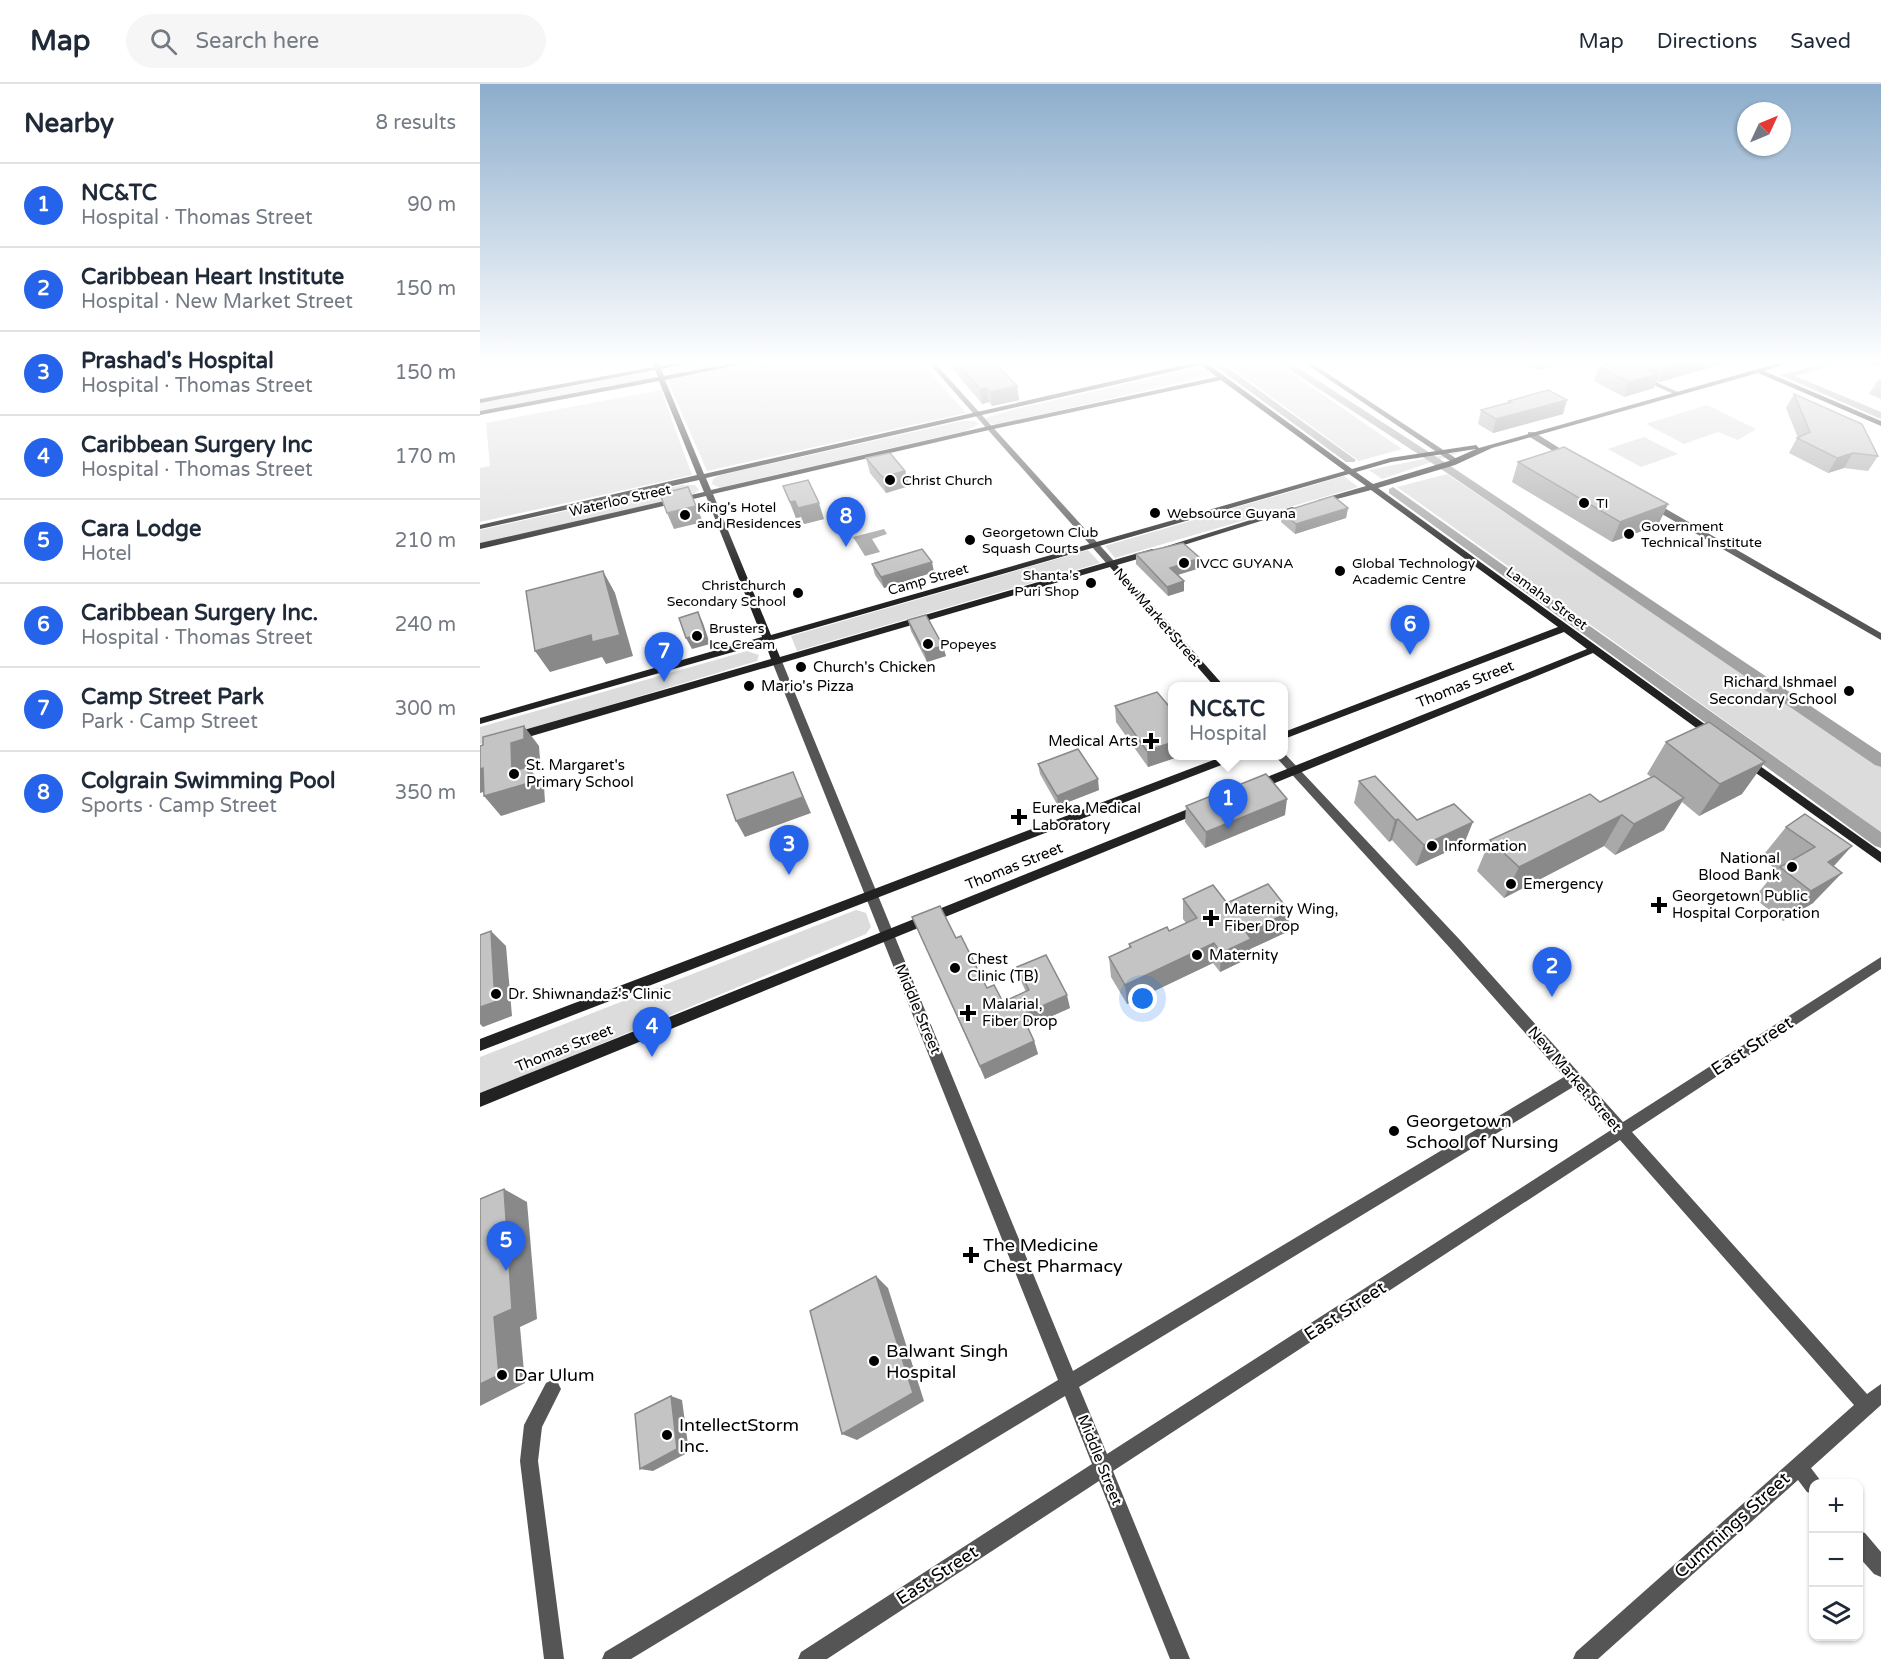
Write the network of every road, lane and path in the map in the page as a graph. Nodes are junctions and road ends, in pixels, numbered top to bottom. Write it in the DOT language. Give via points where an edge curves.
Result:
graph roads {
  1 [pos="684,434"];
  2 [pos="893,434"];
  3 [pos="966,434"];
  4 [pos="994,434"];
  5 [pos="1305,434"];
  6 [pos="1411,434"];
  7 [pos="1531,434"];
  8 [pos="1489,446"];
  9 [pos="1438,452"];
  10 [pos="1575,460"];
  11 [pos="1454,462"];
  12 [pos="1358,469"];
  13 [pos="702,477"];
  14 [pos="1375,486"];
  15 [pos="709,494"];
  16 [pos="1647,501"];
  17 [pos="480,527"];
  18 [pos="1095,545"];
  19 [pos="480,546"];
  20 [pos="1111,563"];
  21 [pos="1565,628"];
  22 [pos="1881,637"];
  23 [pos="768,639"];
  24 [pos="1594,649"];
  25 [pos="776,659"];
  26 [pos="1215,682"];
  27 [pos="480,721"];
  28 [pos="1288,734"];
  29 [pos="499,742"];
  30 [pos="1726,746"];
  31 [pos="1736,753"];
  32 [pos="1223,760"];
  33 [pos="1284,760"];
  34 [pos="1294,771"];
  35 [pos="1250,789"];
  36 [pos="1205,807"];
  37 [pos="1881,858"];
  38 [pos="871,894"];
  39 [pos="887,935"];
  40 [pos="1881,962"];
  41 [pos="480,1045"];
  42 [pos="1575,1078"];
  43 [pos="480,1100"];
  44 [pos="1621,1131"];
  45 [pos="1069,1383"];
  46 [pos="552,1389"];
  47 [pos="1881,1393"];
  48 [pos="1866,1406"];
  49 [pos="1798,1466"];
  50 [pos="1103,1468"];
  51 [pos="1809,1479"];
  52 [pos="1863,1546"];
  53 [pos="1881,1568"];
  54 [pos="554,1659"];
  55 [pos="612,1659"];
  56 [pos="808,1659"];
  57 [pos="1180,1659"];
  58 [pos="1583,1659"];
  1 -- 13 [label="street, Middle Street"];
  2 -- 13 [label="street, Waterloo Street"];
  3 -- 15 [label="street, Waterloo Street"];
  4 -- 18 [label="street, New Market Street"];
  5 -- 12 [label="street, Lamaha Street"];
  6 -- 9 [label="street"];
  7 -- 8 [label="street"];
  7 -- 10 [label="street"];
  8 -- 9 [label="street, Camp Street"];
  8 -- 11 [label="street"];
  9 -- 11 [label="street"];
  9 -- 12 [label="street, Camp Street"];
  11 -- 14 [label="street"];
  12 -- 14 [label="street, Lamaha Street"];
  12 -- 18 [label="street, Camp Street"];
  13 -- 15 [label="street, Middle Street"];
  13 -- 17 [label="street, Waterloo Street"];
  14 -- 20 [label="street"];
  14 -- 21 [label="street, Lamaha Street"];
  15 -- 19 [label="street, Waterloo Street"];
  15 -- 23 [label="street, Middle Street"];
  16 -- 22 [label="street"];
  18 -- 20 [label="street, New Market Street"];
  18 -- 23 [label="street, Camp Street"];
  20 -- 25 [label="street"];
  20 -- 26 [label="street, New Market Street"];
  21 -- 24 [label="street, Lamaha Street"];
  21 -- 28 [label="street, Thomas Street"];
  23 -- 25 [label="street, Middle Street"];
  23 -- 27 [label="street, Camp Street"];
  24 -- 30 [label="street, Lamaha Street"];
  24 -- 34 [label="street, Thomas Street"];
  25 -- 29 [label="street"];
  25 -- 38 [label="street, Middle Street"];
  31 -- 37 [label="street"];
  32 -- 38 [label="street, Thomas Street"];
  33 -- 34 [label="street, New Market Street"];
  34 -- 35 [label="street, Thomas Street"];
  34 -- 42 [label="street, New Market Street"];
  36 -- 39 [label="street, Thomas Street"];
  38 -- 39 [label="street, Middle Street"];
  38 -- 41 [label="street, Thomas Street"];
  39 -- 43 [label="street, Thomas Street"];
  39 -- 45 [label="street, Middle Street"];
  40 -- 44 [label="street, East Street"];
  42 -- 44 [label="street, New Market Street"];
  42 -- 45 [label="street"];
  44 -- 48 [label="street, New Market Street"];
  44 -- 50 [label="street, East Street"];
  45 -- 50 [label="street, Middle Street"];
  45 -- 55 [label="street"];
  46 -- 54 [label="street" via="533,1425 529,1461"];
  47 -- 48 [label="street, Cummings Street"];
  48 -- 49 [label="street, Cummings Street"];
  49 -- 51 [label="street"];
  49 -- 58 [label="street, Cummings Street"];
  50 -- 56 [label="street, East Street"];
  50 -- 57 [label="street, Middle Street"];
  52 -- 53 [label="street"];
}
